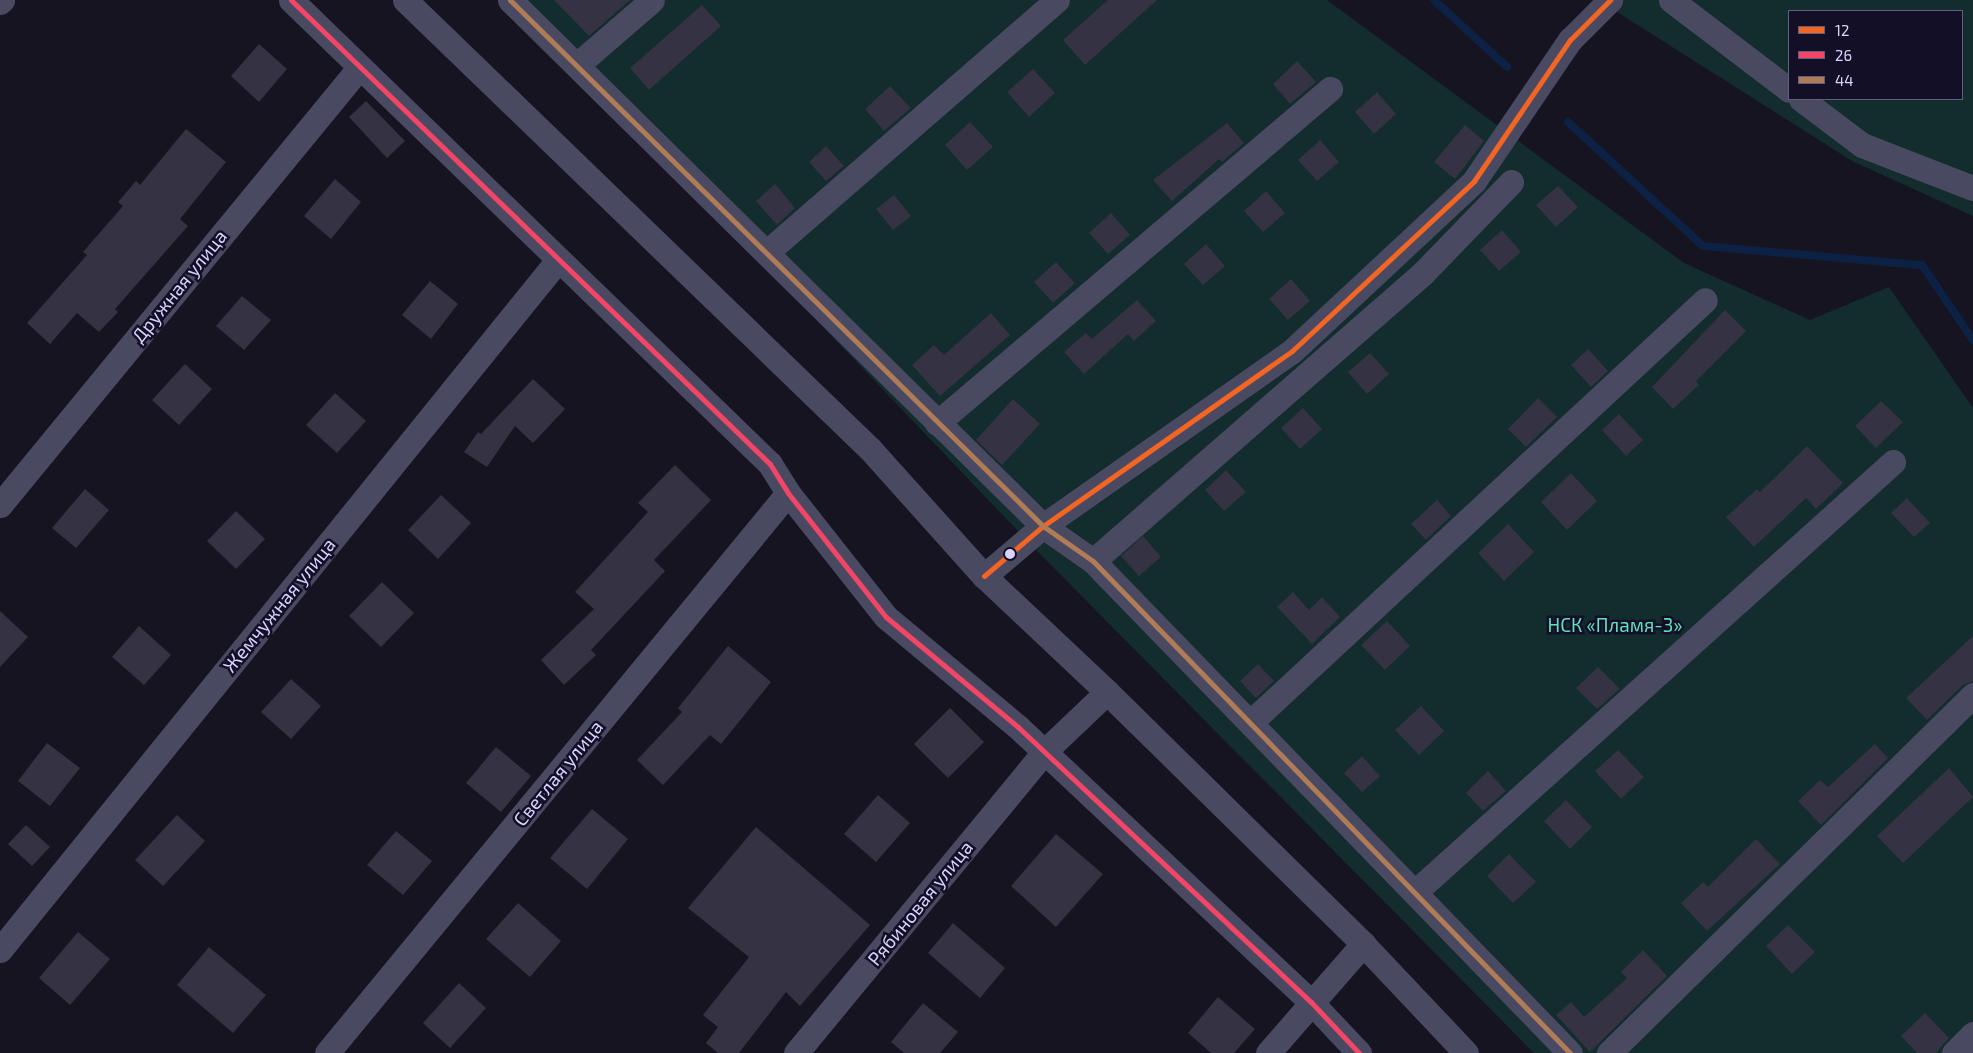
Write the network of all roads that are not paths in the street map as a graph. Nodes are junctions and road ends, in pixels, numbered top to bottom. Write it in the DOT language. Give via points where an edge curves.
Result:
graph roads {
  1 [pos="291,0"];
  2 [pos="405,0"];
  3 [pos="510,0"];
  4 [pos="652,0"];
  5 [pos="1057,0"];
  6 [pos="1610,0"];
  7 [pos="1671,0"];
  8 [pos="577,65"];
  9 [pos="359,68"];
  10 [pos="1330,89"];
  11 [pos="1788,89"];
  12 [pos="1802,100"];
  13 [pos="1511,182"];
  14 [pos="1973,188"];
  15 [pos="767,252"];
  16 [pos="558,260"];
  17 [pos="1705,300"];
  18 [pos="937,424"];
  19 [pos="1893,462"];
  20 [pos="788,493"];
  21 [pos="0,505"];
  22 [pos="1043,526"];
  23 [pos="1093,560"];
  24 [pos="984,576"];
  25 [pos="1107,692"];
  26 [pos="1973,695"];
  27 [pos="1252,722"];
  28 [pos="1044,752"];
  29 [pos="1415,892"];
  30 [pos="1363,944"];
  31 [pos="0,950"];
  32 [pos="1311,1002"];
  33 [pos="1973,1034"];
  34 [pos="327,1053"];
  35 [pos="796,1053"];
  36 [pos="1268,1053"];
  37 [pos="1359,1053"];
  38 [pos="1466,1053"];
  39 [pos="1570,1053"];
  40 [pos="1609,1053"];
  41 [pos="1954,1053"];
  1 -- 9 [label="street"];
  2 -- 24 [label="street" via="870,449"];
  3 -- 8 [label="street"];
  4 -- 8 [label="street"];
  5 -- 15 [label="street"];
  6 -- 22 [label="street" via="1570,40 1474,181 1306,337"];
  7 -- 11 [label="street"];
  8 -- 15 [label="street"];
  9 -- 16 [label="street"];
  9 -- 21 [label="street, Дружная улица"];
  10 -- 18 [label="street"];
  12 -- 14 [label="street" via="1862,145"];
  13 -- 23 [label="street" via="1422,274"];
  15 -- 18 [label="street"];
  16 -- 20 [label="street" via="770,464"];
  16 -- 31 [label="street, Жемчужная улица"];
  17 -- 27 [label="street"];
  18 -- 22 [label="street"];
  19 -- 29 [label="street"];
  20 -- 28 [label="street" via="886,617"];
  20 -- 34 [label="street, Светлая улица"];
  22 -- 23 [label="street"];
  22 -- 24 [label="street"];
  23 -- 27 [label="street"];
  24 -- 25 [label="street"];
  25 -- 28 [label="street, Рябиновая улица"];
  25 -- 30 [label="street"];
  26 -- 40 [label="street"];
  27 -- 29 [label="street"];
  28 -- 32 [label="street"];
  28 -- 35 [label="street, Рябиновая улица"];
  29 -- 39 [label="street"];
  30 -- 32 [label="street"];
  30 -- 38 [label="street"];
  32 -- 36 [label="street"];
  32 -- 37 [label="street"];
  33 -- 41 [label="street"];
}
